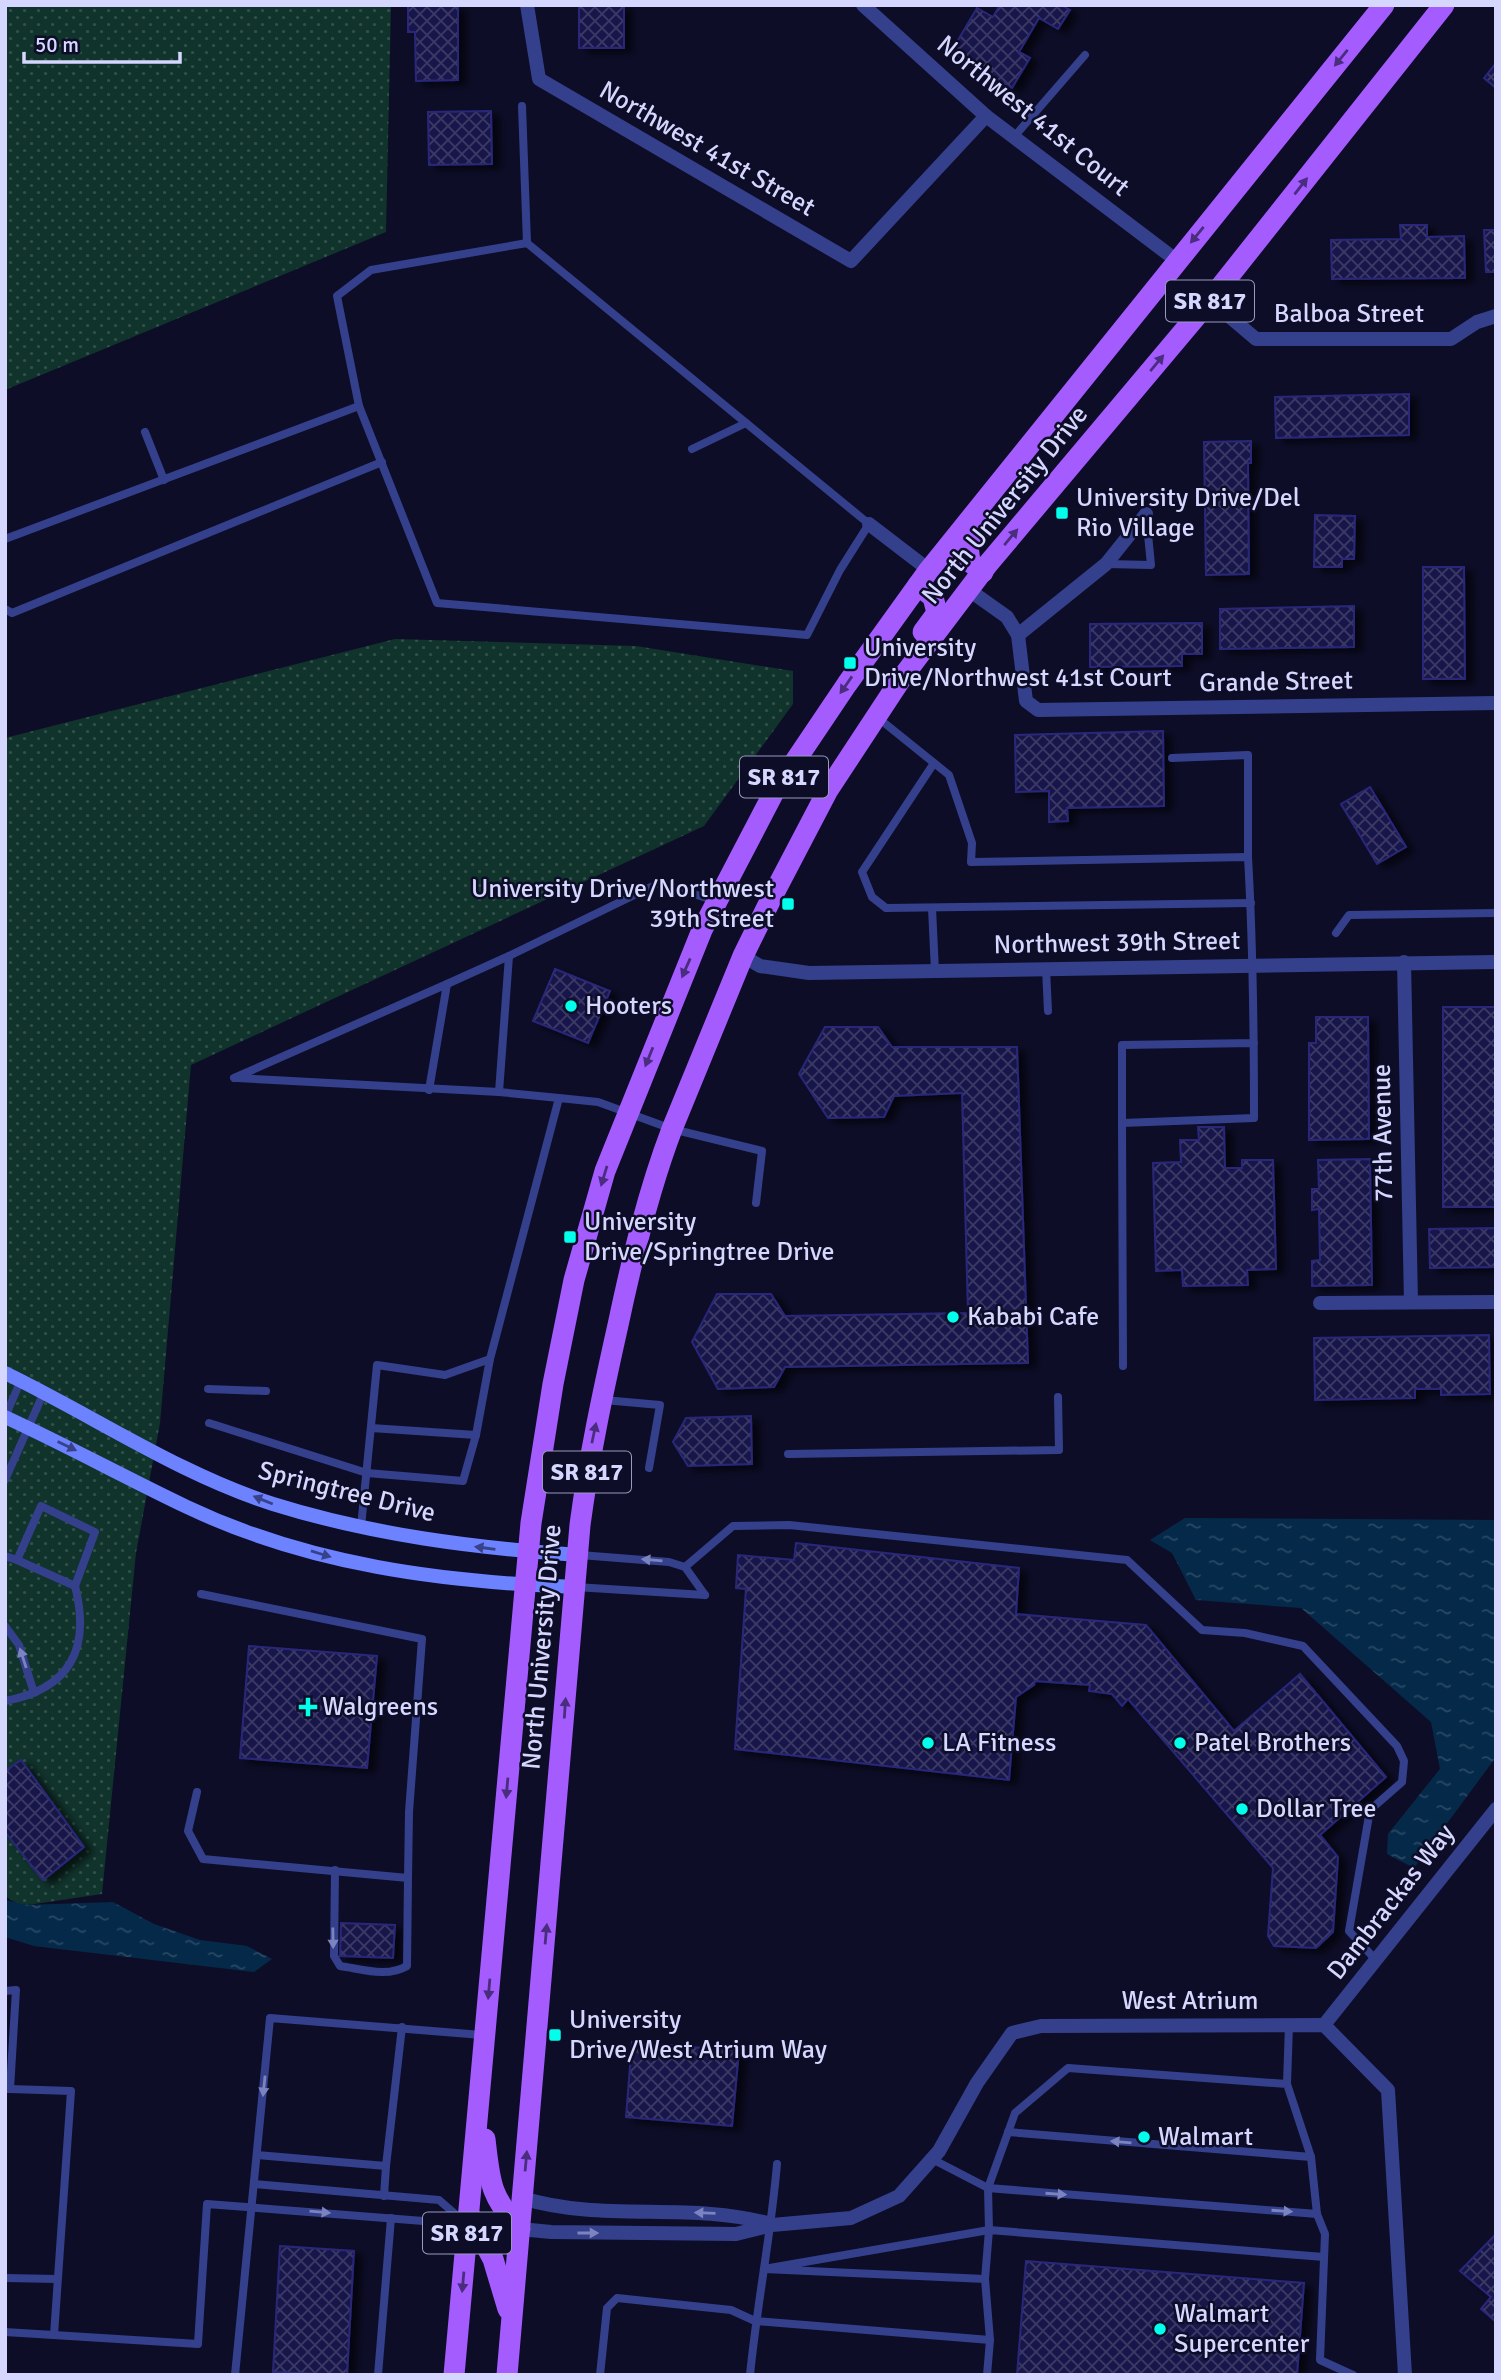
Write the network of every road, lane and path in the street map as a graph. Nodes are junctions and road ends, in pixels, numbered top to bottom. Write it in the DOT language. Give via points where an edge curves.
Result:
graph roads {
  1 [pos="527,5"];
  2 [pos="863,5"];
  3 [pos="1384,5"];
  4 [pos="1444,5"];
  5 [pos="1085,55"];
  6 [pos="522,106"];
  7 [pos="986,116"];
  8 [pos="1014,137"];
  9 [pos="527,243"];
  10 [pos="1176,260"];
  11 [pos="1210,300"];
  12 [pos="1496,316"];
  13 [pos="359,406"];
  14 [pos="746,423"];
  15 [pos="145,432"];
  16 [pos="692,449"];
  17 [pos="382,462"];
  18 [pos="164,480"];
  19 [pos="987,500"];
  20 [pos="1146,514"];
  21 [pos="869,524"];
  22 [pos="5,539"];
  23 [pos="1106,564"];
  24 [pos="983,572"];
  25 [pos="924,578"];
  26 [pos="969,590"];
  27 [pos="5,608"];
  28 [pos="1018,635"];
  29 [pos="914,666"];
  30 [pos="1496,703"];
  31 [pos="877,717"];
  32 [pos="1172,758"];
  33 [pos="934,763"];
  34 [pos="1248,857"];
  35 [pos="716,901"];
  36 [pos="1251,903"];
  37 [pos="932,908"];
  38 [pos="1496,913"];
  39 [pos="1336,933"];
  40 [pos="509,956"];
  41 [pos="743,956"];
  42 [pos="1404,962"];
  43 [pos="1496,962"];
  44 [pos="1254,965"];
  45 [pos="1046,969"];
  46 [pos="935,971"];
  47 [pos="447,984"];
  48 [pos="1048,1011"];
  49 [pos="1254,1043"];
  50 [pos="429,1090"];
  51 [pos="499,1091"];
  52 [pos="559,1098"];
  53 [pos="628,1112"];
  54 [pos="1122,1123"];
  55 [pos="672,1129"];
  56 [pos="756,1203"];
  57 [pos="1496,1301"];
  58 [pos="1411,1302"];
  59 [pos="1320,1303"];
  60 [pos="490,1359"];
  61 [pos="1123,1366"];
  62 [pos="5,1373"];
  63 [pos="21,1380"];
  64 [pos="208,1389"];
  65 [pos="267,1391"];
  66 [pos="44,1392"];
  67 [pos="1058,1396"];
  68 [pos="601,1400"];
  69 [pos="5,1417"];
  70 [pos="209,1423"];
  71 [pos="371,1427"];
  72 [pos="30,1429"];
  73 [pos="476,1436"];
  74 [pos="788,1454"];
  75 [pos="649,1468"];
  76 [pos="367,1473"];
  77 [pos="5,1480"];
  78 [pos="361,1527"];
  79 [pos="528,1552"];
  80 [pos="578,1555"];
  81 [pos="5,1556"];
  82 [pos="17,1560"];
  83 [pos="685,1567"];
  84 [pos="526,1585"];
  85 [pos="75,1586"];
  86 [pos="575,1587"];
  87 [pos="201,1594"];
  88 [pos="5,1626"];
  89 [pos="34,1693"];
  90 [pos="5,1701"];
  91 [pos="197,1793"];
  92 [pos="1496,1810"];
  93 [pos="335,1870"];
  94 [pos="408,1878"];
  95 [pos="1376,1960"];
  96 [pos="5,1991"];
  97 [pos="1289,2025"];
  98 [pos="1324,2025"];
  99 [pos="402,2028"];
  100 [pos="485,2036"];
  101 [pos="1287,2084"];
  102 [pos="8,2090"];
  103 [pos="480,2092"];
  104 [pos="1008,2132"];
  105 [pos="257,2155"];
  106 [pos="1311,2157"];
  107 [pos="932,2159"];
  108 [pos="777,2164"];
  109 [pos="386,2166"];
  110 [pos="254,2184"];
  111 [pos="988,2188"];
  112 [pos="384,2196"];
  113 [pos="522,2198"];
  114 [pos="253,2206"];
  115 [pos="462,2213"];
  116 [pos="1317,2214"];
  117 [pos="391,2218"];
  118 [pos="772,2225"];
  119 [pos="520,2229"];
  120 [pos="989,2230"];
  121 [pos="1324,2257"];
  122 [pos="764,2269"];
  123 [pos="5,2278"];
  124 [pos="57,2279"];
  125 [pos="985,2279"];
  126 [pos="512,2321"];
  127 [pos="755,2321"];
  128 [pos="5,2332"];
  129 [pos="54,2335"];
  130 [pos="990,2340"];
  131 [pos="235,2375"];
  132 [pos="378,2375"];
  133 [pos="454,2375"];
  134 [pos="507,2375"];
  135 [pos="600,2375"];
  136 [pos="750,2375"];
  137 [pos="987,2375"];
  138 [pos="1353,2375"];
  139 [pos="1405,2375"];
  1 -- 7 [label="street, Northwest 41st Street" via="539,79 851,261"];
  2 -- 7 [label="street, Northwest 41st Court"];
  3 -- 10 [label="main road, North University Drive / SR 817, one-way"];
  11 -- 4 [label="main road, North University Drive / SR 817, one-way"];
  5 -- 8 [label="lane"];
  6 -- 9 [label="lane"];
  7 -- 8 [label="street, Northwest 41st Court"];
  8 -- 10 [label="street, Northwest 41st Court"];
  9 -- 13 [label="lane" via="371,270 337,296"];
  9 -- 14 [label="lane"];
  10 -- 19 [label="main road, North University Drive / SR 817"];
  11 -- 12 [label="street, Balboa Street" via="1256,339 1451,339"];
  24 -- 11 [label="main road, North University Drive / SR 817, one-way"];
  13 -- 17 [label="lane"];
  13 -- 18 [label="lane"];
  14 -- 16 [label="lane"];
  14 -- 21 [label="lane"];
  15 -- 18 [label="lane"];
  17 -- 21 [label="lane" via="437,603 807,635"];
  17 -- 27 [label="lane" via="12,613"];
  18 -- 22 [label="lane"];
  19 -- 24 [label="main road" via="988,519 968,546 970,562"];
  19 -- 25 [label="main road, North University Drive / SR 817"];
  20 -- 23 [label="street"];
  20 -- 23 [label="lane" via="1151,565"];
  21 -- 25 [label="street"];
  23 -- 28 [label="street"];
  24 -- 26 [label="main road, North University Drive / SR 817"];
  25 -- 29 [label="main road" via="937,612 913,645"];
  25 -- 35 [label="main road, North University Drive / SR 817, one-way" via="773,794"];
  26 -- 28 [label="street" via="1007,617"];
  26 -- 29 [label="main road, North University Drive / SR 817"];
  28 -- 30 [label="street, Grande Street" via="1024,694 1038,710"];
  29 -- 31 [label="main road, North University Drive / SR 817"];
  31 -- 33 [label="lane"];
  31 -- 41 [label="main road, North University Drive / SR 817" via="828,790"];
  32 -- 34 [label="lane" via="1248,755"];
  33 -- 34 [label="lane" via="949,775 972,844 971,862"];
  33 -- 37 [label="lane" via="862,872 872,897 887,908"];
  34 -- 36 [label="lane"];
  35 -- 40 [label="lane" via="660,883"];
  35 -- 53 [label="main road, North University Drive / SR 817, one-way"];
  36 -- 37 [label="lane"];
  36 -- 44 [label="lane"];
  37 -- 46 [label="lane"];
  38 -- 39 [label="lane" via="1349,915"];
  40 -- 47 [label="lane"];
  40 -- 51 [label="lane"];
  41 -- 46 [label="street, Northwest 39th Street" via="760,966 809,973"];
  41 -- 55 [label="main road, North University Drive / SR 817"];
  42 -- 43 [label="street, Northwest 39th Street"];
  42 -- 44 [label="street, Northwest 39th Street"];
  42 -- 58 [label="street, 77th Avenue"];
  44 -- 45 [label="street, Northwest 39th Street"];
  44 -- 49 [label="lane"];
  45 -- 46 [label="street, Northwest 39th Street"];
  45 -- 48 [label="lane"];
  47 -- 50 [label="lane"];
  47 -- 50 [label="lane" via="234,1078"];
  49 -- 54 [label="lane" via="1254,1118"];
  49 -- 54 [label="lane" via="1122,1045"];
  50 -- 51 [label="lane"];
  51 -- 52 [label="lane"];
  52 -- 53 [label="lane" via="598,1102"];
  52 -- 60 [label="lane"];
  53 -- 55 [label="lane"];
  53 -- 79 [label="main road, North University Drive / SR 817, one-way" via="605,1171 574,1280 552,1384"];
  54 -- 61 [label="lane"];
  55 -- 56 [label="lane" via="762,1151"];
  55 -- 68 [label="main road, North University Drive / SR 817" via="628,1280"];
  57 -- 58 [label="street"];
  58 -- 59 [label="street"];
  60 -- 71 [label="lane" via="445,1375 377,1365"];
  60 -- 73 [label="lane"];
  62 -- 63 [label="street, Springtree Drive"];
  63 -- 66 [label="street, Springtree Drive"];
  63 -- 69 [label="lane"];
  64 -- 65 [label="lane"];
  66 -- 72 [label="lane"];
  78 -- 66 [label="street, Springtree Drive, one-way" via="259,1498 195,1471"];
  67 -- 74 [label="lane" via="1059,1450"];
  68 -- 75 [label="lane" via="660,1405"];
  80 -- 68 [label="main road, North University Drive / SR 817, one-way" via="589,1453"];
  69 -- 72 [label="street"];
  70 -- 76 [label="lane"];
  71 -- 73 [label="lane"];
  71 -- 76 [label="lane"];
  72 -- 77 [label="lane"];
  72 -- 84 [label="street, one-way" via="187,1507 273,1539 365,1566 426,1577"];
  73 -- 76 [label="lane" via="463,1481"];
  76 -- 78 [label="lane"];
  79 -- 78 [label="street, Springtree Drive, one-way"];
  79 -- 80 [label="street, Springtree Drive"];
  79 -- 84 [label="main road, North University Drive / SR 817"];
  83 -- 80 [label="lane, one-way"];
  80 -- 86 [label="main road, North University Drive / SR 817"];
  81 -- 82 [label="lane"];
  82 -- 85 [label="lane"];
  82 -- 85 [label="lane" via="41,1506 95,1532"];
  83 -- 86 [label="lane" via="705,1595"];
  83 -- 95 [label="lane" via="733,1526 789,1525 1127,1560 1202,1630 1245,1633 1303,1646 1397,1746 1404,1761 1402,1782 1370,1810 1349,1931"];
  84 -- 86 [label="street"];
  84 -- 100 [label="main road, North University Drive / SR 817, one-way"];
  85 -- 89 [label="lane" via="81,1629 73,1663 59,1679"];
  113 -- 86 [label="main road, North University Drive / SR 817, one-way"];
  87 -- 94 [label="lane" via="422,1639"];
  89 -- 88 [label="lane, one-way" via="19,1645"];
  89 -- 90 [label="lane"];
  91 -- 93 [label="lane" via="188,1831 203,1859"];
  92 -- 95 [label="street, Dambrackas Way"];
  93 -- 94 [label="lane"];
  93 -- 94 [label="lane, one-way" via="334,1956 340,1966 383,1973 407,1966"];
  95 -- 98 [label="street, Dambrackas Way"];
  96 -- 102 [label="lane" via="16,1990"];
  97 -- 98 [label="street, West Atrium"];
  97 -- 101 [label="lane"];
  97 -- 107 [label="street, West Atrium" via="1041,2026 1012,2033"];
  98 -- 139 [label="street" via="1388,2090"];
  99 -- 100 [label="lane"];
  99 -- 105 [label="lane, one-way" via="271,2018"];
  99 -- 109 [label="lane"];
  100 -- 103 [label="main road, North University Drive / SR 817"];
  101 -- 104 [label="lane" via="1068,2068 1015,2113"];
  101 -- 106 [label="lane"];
  102 -- 124 [label="lane" via="71,2091"];
  103 -- 115 [label="main road, North University Drive / SR 817"];
  103 -- 119 [label="main road" via="496,2202"];
  106 -- 104 [label="lane, one-way"];
  104 -- 111 [label="lane"];
  105 -- 109 [label="lane"];
  105 -- 110 [label="lane"];
  106 -- 116 [label="lane"];
  107 -- 111 [label="lane"];
  107 -- 118 [label="street, West Atrium" via="899,2196 851,2218"];
  108 -- 118 [label="lane"];
  109 -- 112 [label="lane"];
  110 -- 112 [label="lane"];
  110 -- 114 [label="lane"];
  111 -- 116 [label="lane, one-way"];
  111 -- 120 [label="lane"];
  112 -- 115 [label="lane" via="439,2200"];
  118 -- 113 [label="street, one-way" via="736,2214 554,2208"];
  113 -- 119 [label="main road, North University Drive / SR 817"];
  114 -- 117 [label="lane, one-way"];
  114 -- 129 [label="lane" via="207,2204 198,2344"];
  114 -- 131 [label="lane"];
  115 -- 117 [label="lane" via="436,2222"];
  115 -- 126 [label="main road" via="493,2259"];
  115 -- 133 [label="main road, North University Drive / SR 817, one-way"];
  116 -- 121 [label="lane" via="1325,2234"];
  117 -- 132 [label="lane"];
  119 -- 118 [label="street, one-way" via="736,2234"];
  118 -- 122 [label="lane"];
  119 -- 126 [label="main road, North University Drive / SR 817"];
  120 -- 121 [label="lane"];
  120 -- 122 [label="lane"];
  120 -- 125 [label="lane"];
  121 -- 138 [label="lane" via="1320,2360"];
  122 -- 125 [label="lane"];
  122 -- 127 [label="lane"];
  123 -- 124 [label="lane"];
  124 -- 129 [label="lane"];
  125 -- 130 [label="lane"];
  126 -- 134 [label="main road, North University Drive / SR 817"];
  127 -- 130 [label="lane"];
  127 -- 135 [label="lane" via="731,2310 617,2298 607,2308"];
  127 -- 136 [label="lane"];
  128 -- 129 [label="lane"];
  130 -- 137 [label="lane"];
}
